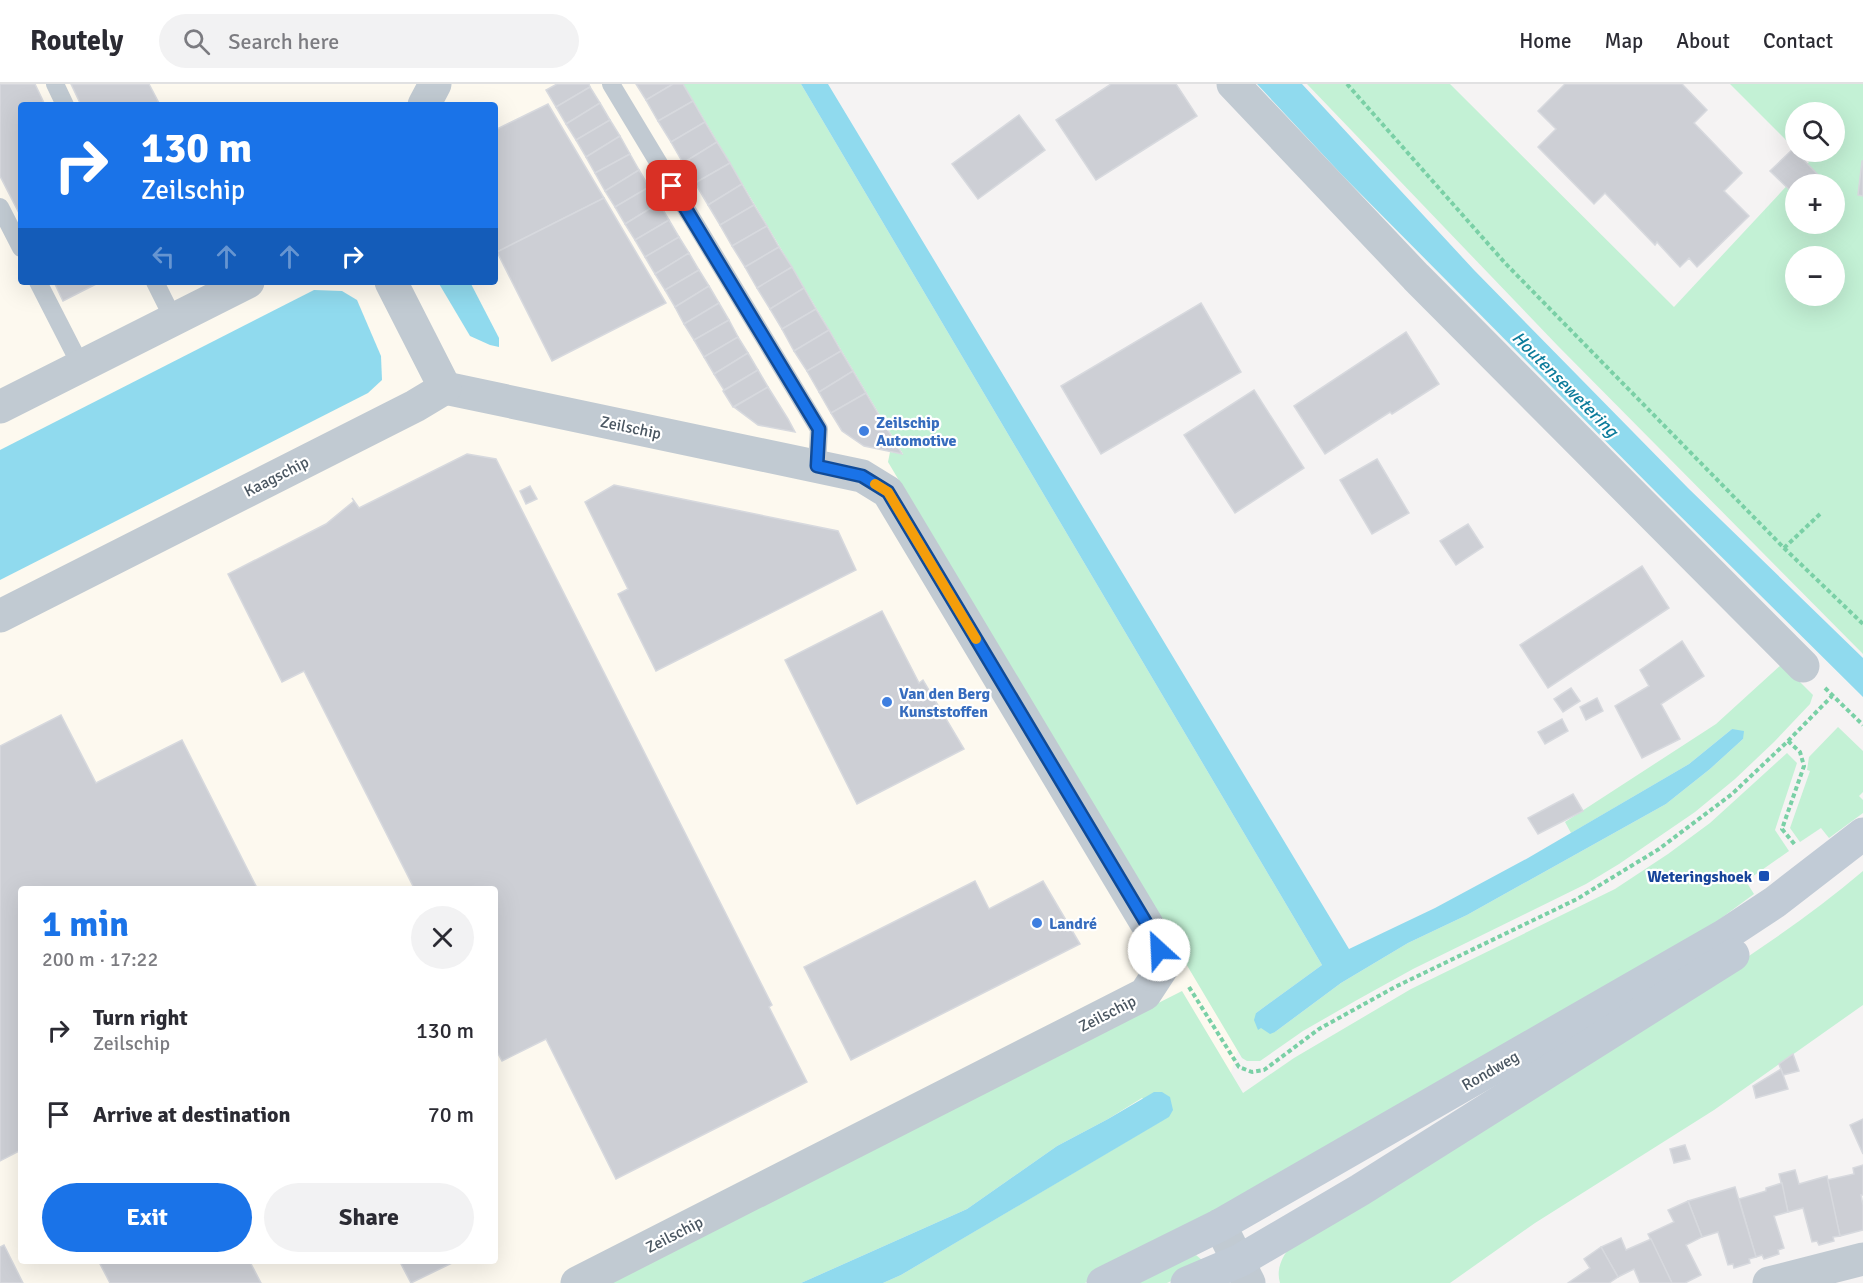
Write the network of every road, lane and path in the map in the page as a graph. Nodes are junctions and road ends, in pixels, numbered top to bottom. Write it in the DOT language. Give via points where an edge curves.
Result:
graph roads {
  1 [pos="55,84"];
  2 [pos="435,84"];
  3 [pos="611,84"];
  4 [pos="1233,84"];
  5 [pos="1347,84"];
  6 [pos="64,102"];
  7 [pos="426,102"];
  8 [pos="0,207"];
  9 [pos="18,242"];
  10 [pos="40,285"];
  11 [pos="156,285"];
  12 [pos="242,285"];
  13 [pos="393,285"];
  14 [pos="174,321"];
  15 [pos="81,366"];
  16 [pos="446,388"];
  17 [pos="0,407"];
  18 [pos="817,466"];
  19 [pos="1820,514"];
  20 [pos="1784,548"];
  21 [pos="0,615"];
  22 [pos="1863,624"];
  23 [pos="1803,666"];
  24 [pos="1832,696"];
  25 [pos="1863,725"];
  26 [pos="1788,741"];
  27 [pos="1863,834"];
  28 [pos="1799,850"];
  29 [pos="1863,857"];
  30 [pos="1164,965"];
  31 [pos="1220,1225"];
  32 [pos="1863,1259"];
  33 [pos="1244,1272"];
  34 [pos="577,1283"];
  35 [pos="1103,1283"];
  36 [pos="1187,1283"];
  37 [pos="1769,1283"];
  1 -- 6 [label="lane"];
  2 -- 7 [label="street"];
  3 -- 18 [label="lane" via="819,429"];
  4 -- 23 [label="street" via="1416,277"];
  5 -- 20 [label="path" via="1505,263"];
  8 -- 9 [label="lane"];
  10 -- 15 [label="lane"];
  11 -- 14 [label="lane"];
  12 -- 14 [label="street"];
  13 -- 16 [label="street"];
  14 -- 15 [label="street"];
  15 -- 17 [label="street"];
  16 -- 18 [label="street, Zeilschip"];
  16 -- 21 [label="street, Kaagschip"];
  18 -- 30 [label="street, Zeilschip" via="862,476 888,492 1154,936"];
  19 -- 20 [label="path"];
  20 -- 22 [label="path"];
  23 -- 24 [label="path"];
  24 -- 25 [label="path"];
  24 -- 26 [label="path"];
  26 -- 28 [label="path" via="1800,752 1804,766 1782,829"];
  26 -- 30 [label="path" via="1732,794 1659,849 1577,899 1385,992 1319,1029 1264,1070 1252,1072 1239,1067 1190,987"];
  27 -- 31 [label="main road, Rondweg" via="1775,903 1725,935"];
  29 -- 33 [label="main road, Rondweg" via="1785,923 1360,1190"];
  30 -- 34 [label="street, Zeilschip" via="1145,994"];
  31 -- 33 [label="street"];
  31 -- 35 [label="main road, Rondweg"];
  32 -- 37 [label="street"];
  33 -- 36 [label="main road, Rondweg"];
}
